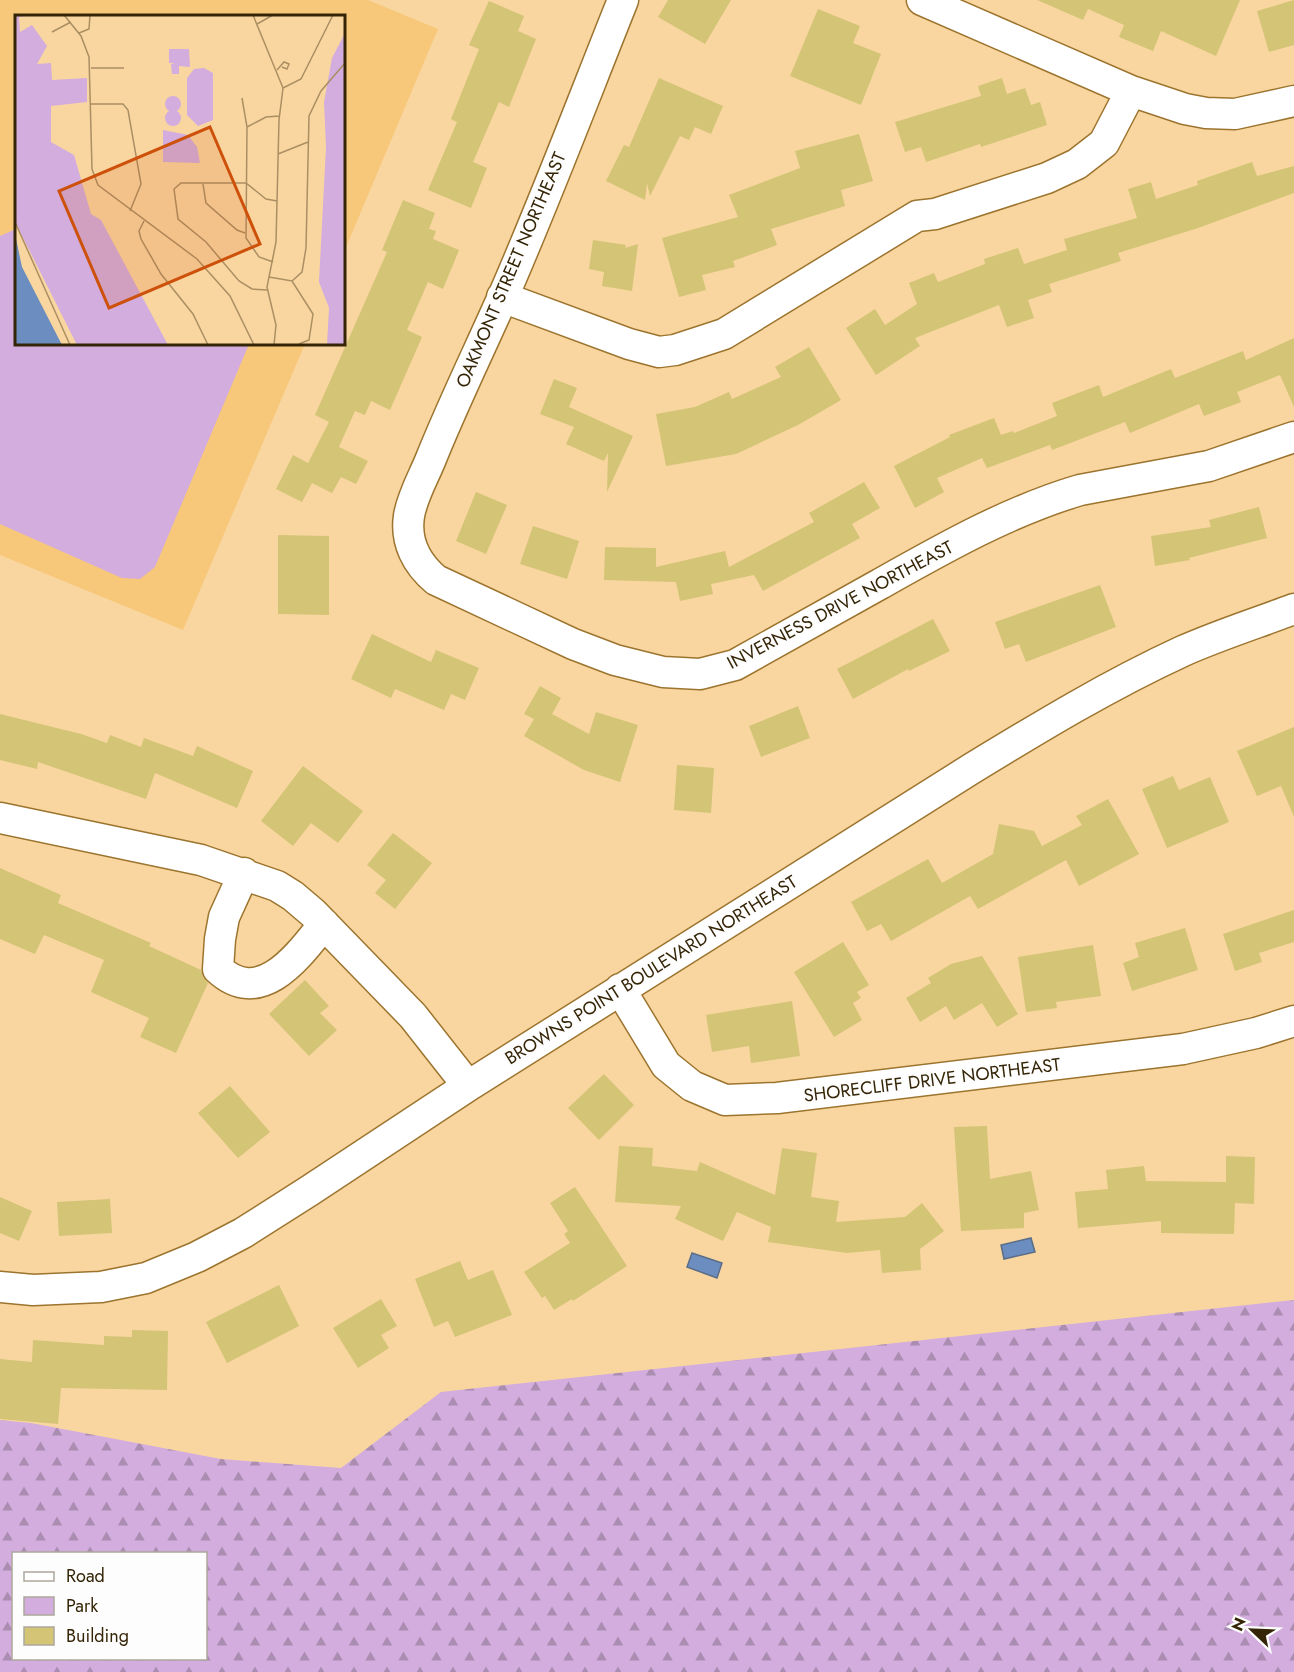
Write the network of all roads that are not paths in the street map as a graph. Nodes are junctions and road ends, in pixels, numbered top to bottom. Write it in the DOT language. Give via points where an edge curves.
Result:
graph roads {
  1 [pos="623,0"];
  2 [pos="922,0"];
  3 [pos="1131,91"];
  4 [pos="1294,101"];
  5 [pos="502,297"];
  6 [pos="1294,437"];
  7 [pos="410,542"];
  8 [pos="1294,609"];
  9 [pos="0,818"];
  10 [pos="244,873"];
  11 [pos="324,924"];
  12 [pos="620,989"];
  13 [pos="1294,1021"];
  14 [pos="468,1086"];
  15 [pos="0,1287"];
  1 -- 5 [label="street, OAKMONT STREET NORTHEAST"];
  2 -- 3 [label="street"];
  3 -- 4 [label="street" via="1206,113 1235,114"];
  3 -- 5 [label="street" via="1104,143 1077,164 1047,178 917,216 724,334 699,343 659,352"];
  5 -- 7 [label="street, OAKMONT STREET NORTHEAST" via="416,496 410,515"];
  6 -- 7 [label="street, INVERNESS DRIVE NORTHEAST" via="1209,466 1060,496 929,556 735,665 700,674 646,669 573,644 436,580 421,565"];
  8 -- 12 [label="street, BROWNS POINT BOULEVARD NORTHEAST" via="1184,651 1048,722"];
  9 -- 10 [label="street" via="168,852"];
  10 -- 11 [label="street" via="285,891"];
  10 -- 11 [label="street" via="224,917 220,939 218,969 227,978 247,984 273,978"];
  11 -- 14 [label="street" via="413,1016"];
  12 -- 13 [label="street, SHORECLIFF DRIVE NORTHEAST" via="666,1065 692,1086 725,1100 777,1098 1183,1049"];
  12 -- 14 [label="street, BROWNS POINT BOULEVARD NORTHEAST"];
  14 -- 15 [label="street, BROWNS POINT BOULEVARD NORTHEAST" via="291,1203 197,1257 146,1278 101,1287"];
}
